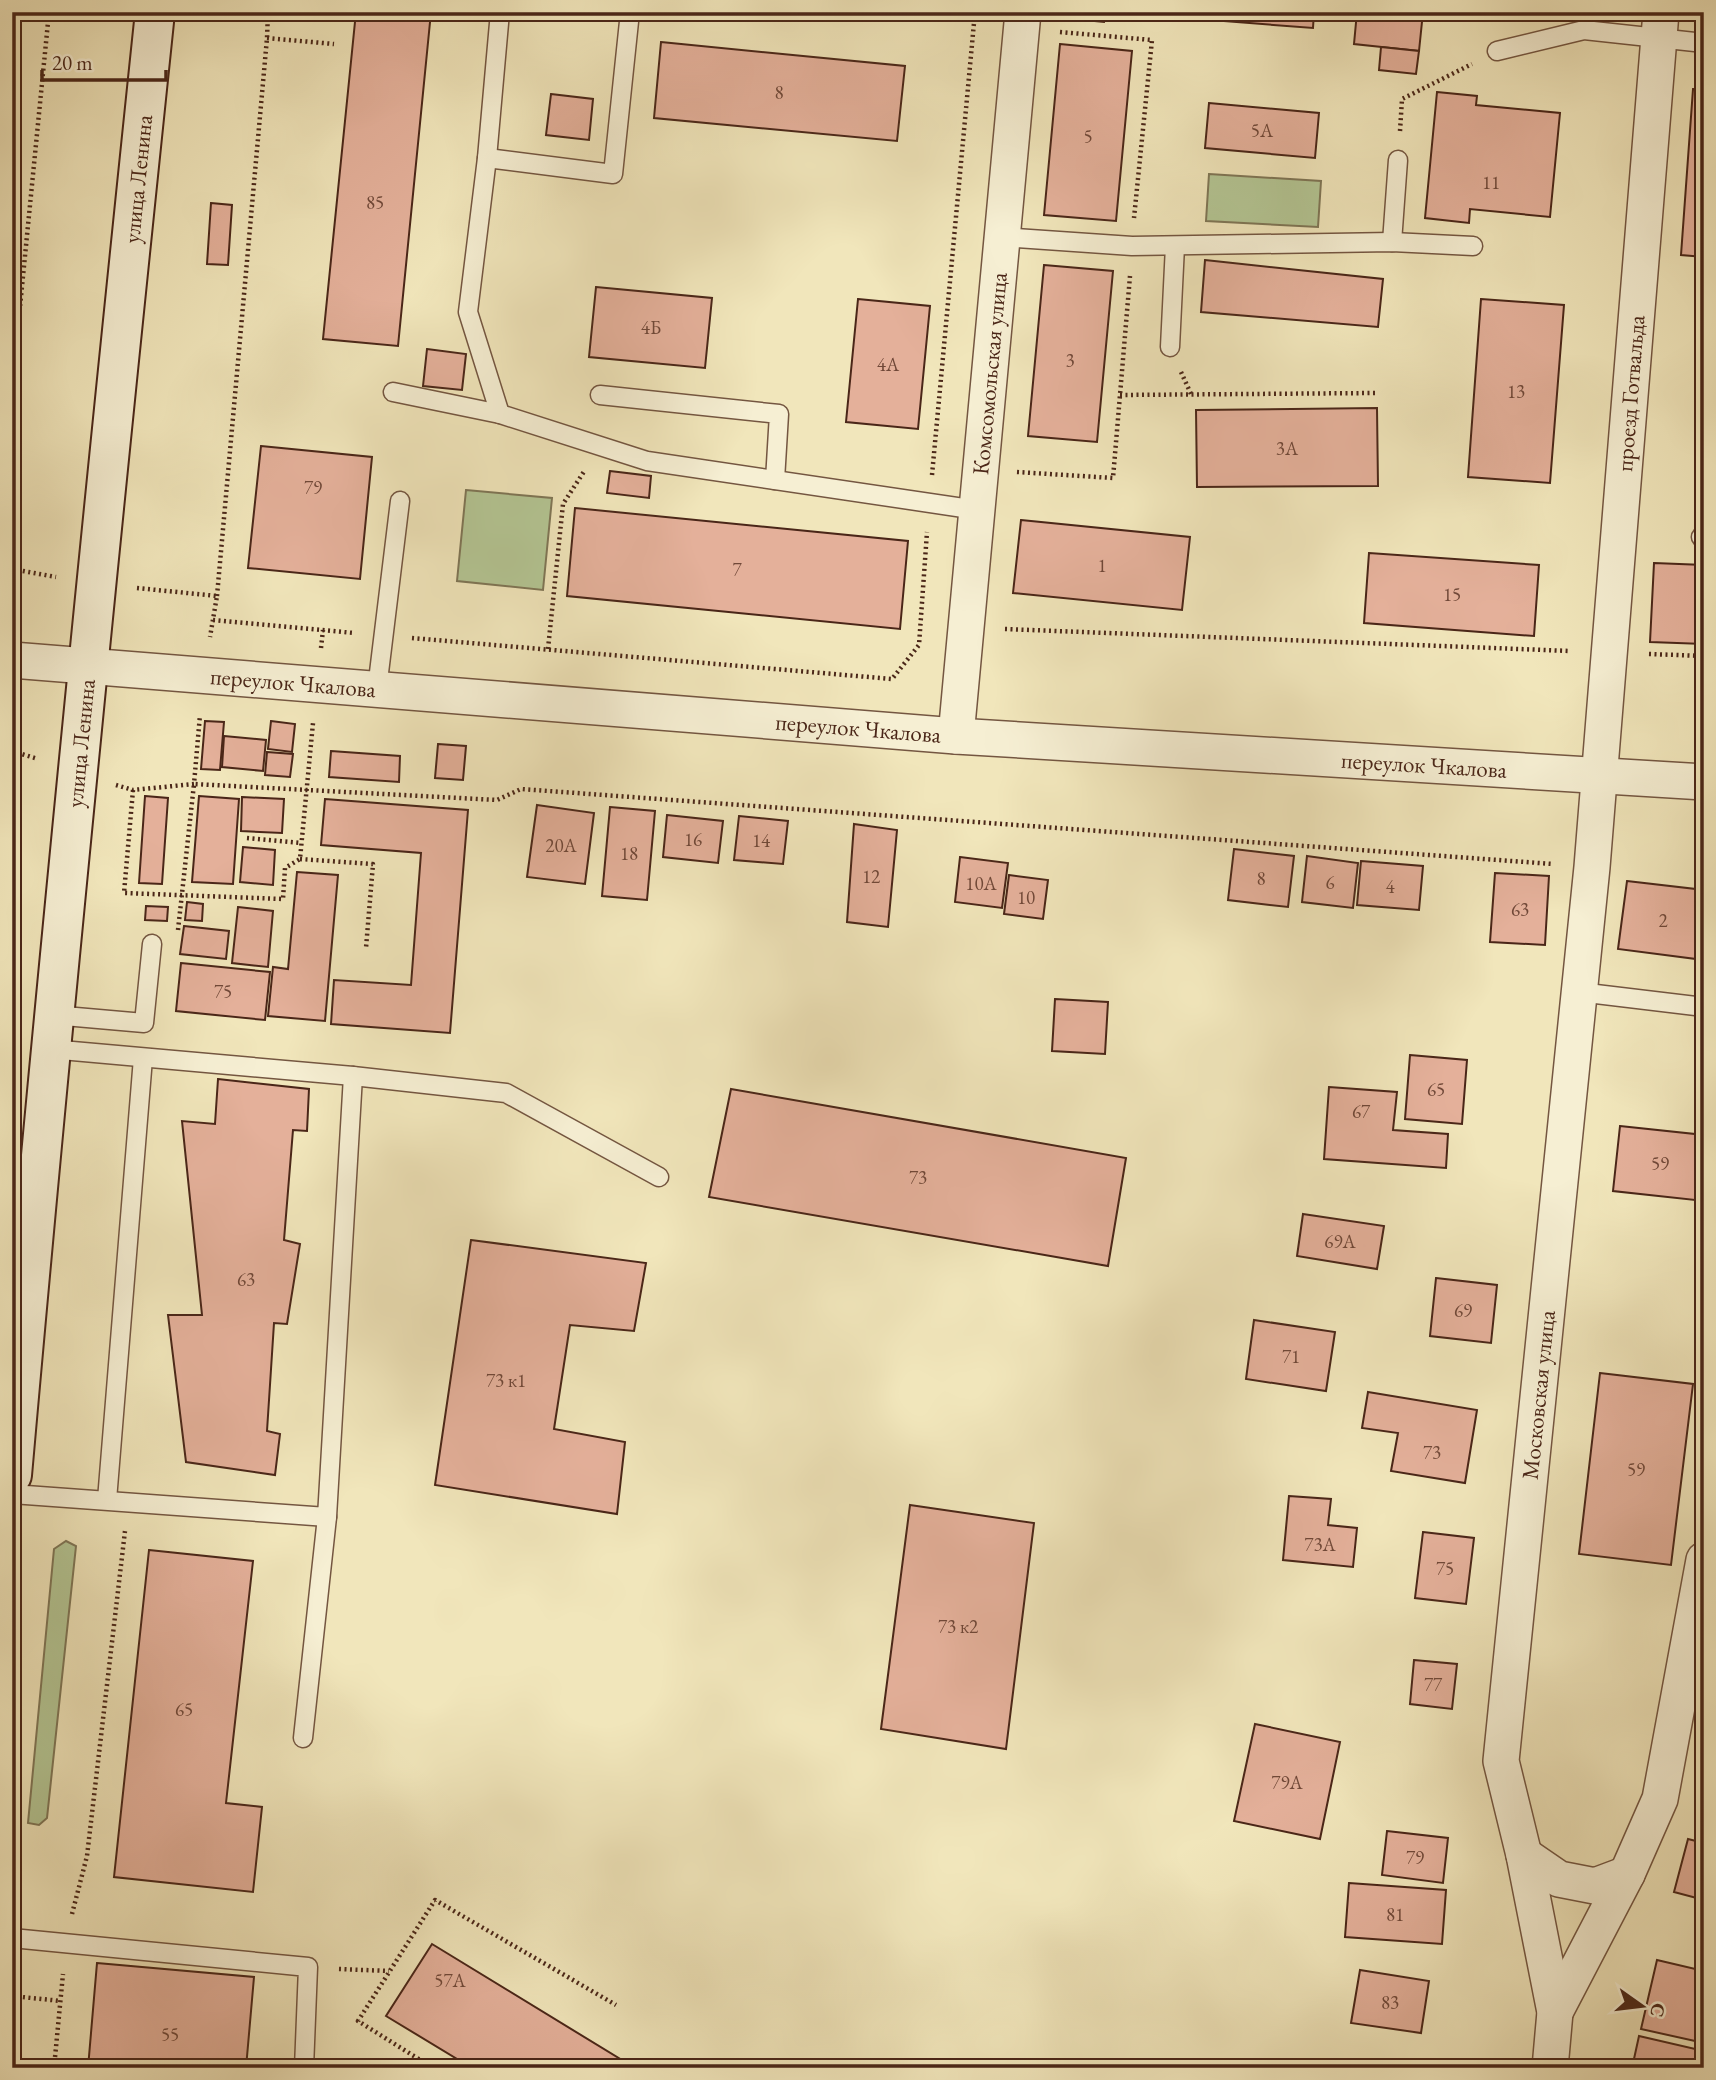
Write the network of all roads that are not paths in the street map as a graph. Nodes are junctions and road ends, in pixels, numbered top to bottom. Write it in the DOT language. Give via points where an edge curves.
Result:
graph roads {
  1 [pos="155,12"];
  2 [pos="500,12"];
  3 [pos="630,12"];
  4 [pos="1023,12"];
  5 [pos="1660,25"];
  6 [pos="1704,43"];
  7 [pos="1497,51"];
  8 [pos="487,158"];
  9 [pos="1398,160"];
  10 [pos="1002,237"];
  11 [pos="1392,242"];
  12 [pos="1175,246"];
  13 [pos="1473,246"];
  14 [pos="1170,347"];
  15 [pos="393,393"];
  16 [pos="600,395"];
  17 [pos="500,414"];
  18 [pos="775,480"];
  19 [pos="400,501"];
  20 [pos="977,510"];
  21 [pos="12,660"];
  22 [pos="87,668"];
  23 [pos="377,689"];
  24 [pos="956,736"];
  25 [pos="1600,775"];
  26 [pos="1704,782"];
  27 [pos="152,944"];
  28 [pos="1579,992"];
  29 [pos="1704,1007"];
  30 [pos="51,1032"];
  31 [pos="143,1058"];
  32 [pos="353,1076"];
  33 [pos="659,1177"];
  34 [pos="23,1222"];
  35 [pos="12,1475"];
  36 [pos="12,1494"];
  37 [pos="107,1500"];
  38 [pos="327,1517"];
  39 [pos="1704,1560"];
  40 [pos="303,1738"];
  41 [pos="1524,1855"];
  42 [pos="1628,1874"];
  43 [pos="12,1938"];
  44 [pos="1555,2012"];
  45 [pos="304,2068"];
  46 [pos="1550,2068"];
  1 -- 22 [label="main road, улица Ленина"];
  2 -- 8 [label="lane"];
  3 -- 8 [label="lane" via="613,174"];
  4 -- 10 [label="street, Комсомольская улица"];
  5 -- 6 [label="lane"];
  5 -- 7 [label="lane" via="1584,30"];
  5 -- 25 [label="street, проезд Готвальда"];
  8 -- 17 [label="lane" via="468,312"];
  9 -- 11 [label="lane"];
  10 -- 12 [label="lane"];
  10 -- 20 [label="street, Комсомольская улица"];
  11 -- 12 [label="lane"];
  11 -- 13 [label="lane"];
  12 -- 14 [label="lane"];
  15 -- 17 [label="lane"];
  16 -- 18 [label="lane" via="779,414"];
  17 -- 18 [label="lane" via="647,461"];
  18 -- 20 [label="lane"];
  19 -- 23 [label="lane"];
  20 -- 24 [label="street, Комсомольская улица"];
  21 -- 22 [label="street, переулок Чкалова"];
  22 -- 23 [label="street, переулок Чкалова"];
  22 -- 30 [label="main road, улица Ленина"];
  23 -- 24 [label="street, переулок Чкалова"];
  24 -- 25 [label="street, переулок Чкалова"];
  25 -- 26 [label="street, переулок Чкалова"];
  25 -- 28 [label="street, Московская улица"];
  27 -- 30 [label="lane" via="144,1023"];
  28 -- 29 [label="lane"];
  28 -- 41 [label="street, Московская улица" via="1502,1761"];
  30 -- 31 [label="lane"];
  30 -- 34 [label="main road, улица Ленина"];
  31 -- 32 [label="lane"];
  31 -- 37 [label="lane"];
  32 -- 33 [label="lane" via="506,1093"];
  32 -- 38 [label="lane"];
  34 -- 35 [label="main road, улица Ленина"];
  36 -- 37 [label="lane"];
  37 -- 38 [label="lane"];
  38 -- 40 [label="lane"];
  39 -- 42 [label="street, Московская улица" via="1660,1799"];
  41 -- 42 [label="street" via="1559,1879 1595,1886"];
  41 -- 44 [label="street, Московская улица"];
  42 -- 44 [label="street, Московская улица"];
  43 -- 45 [label="lane" via="308,1967"];
  44 -- 46 [label="street, Московская улица"];
}
